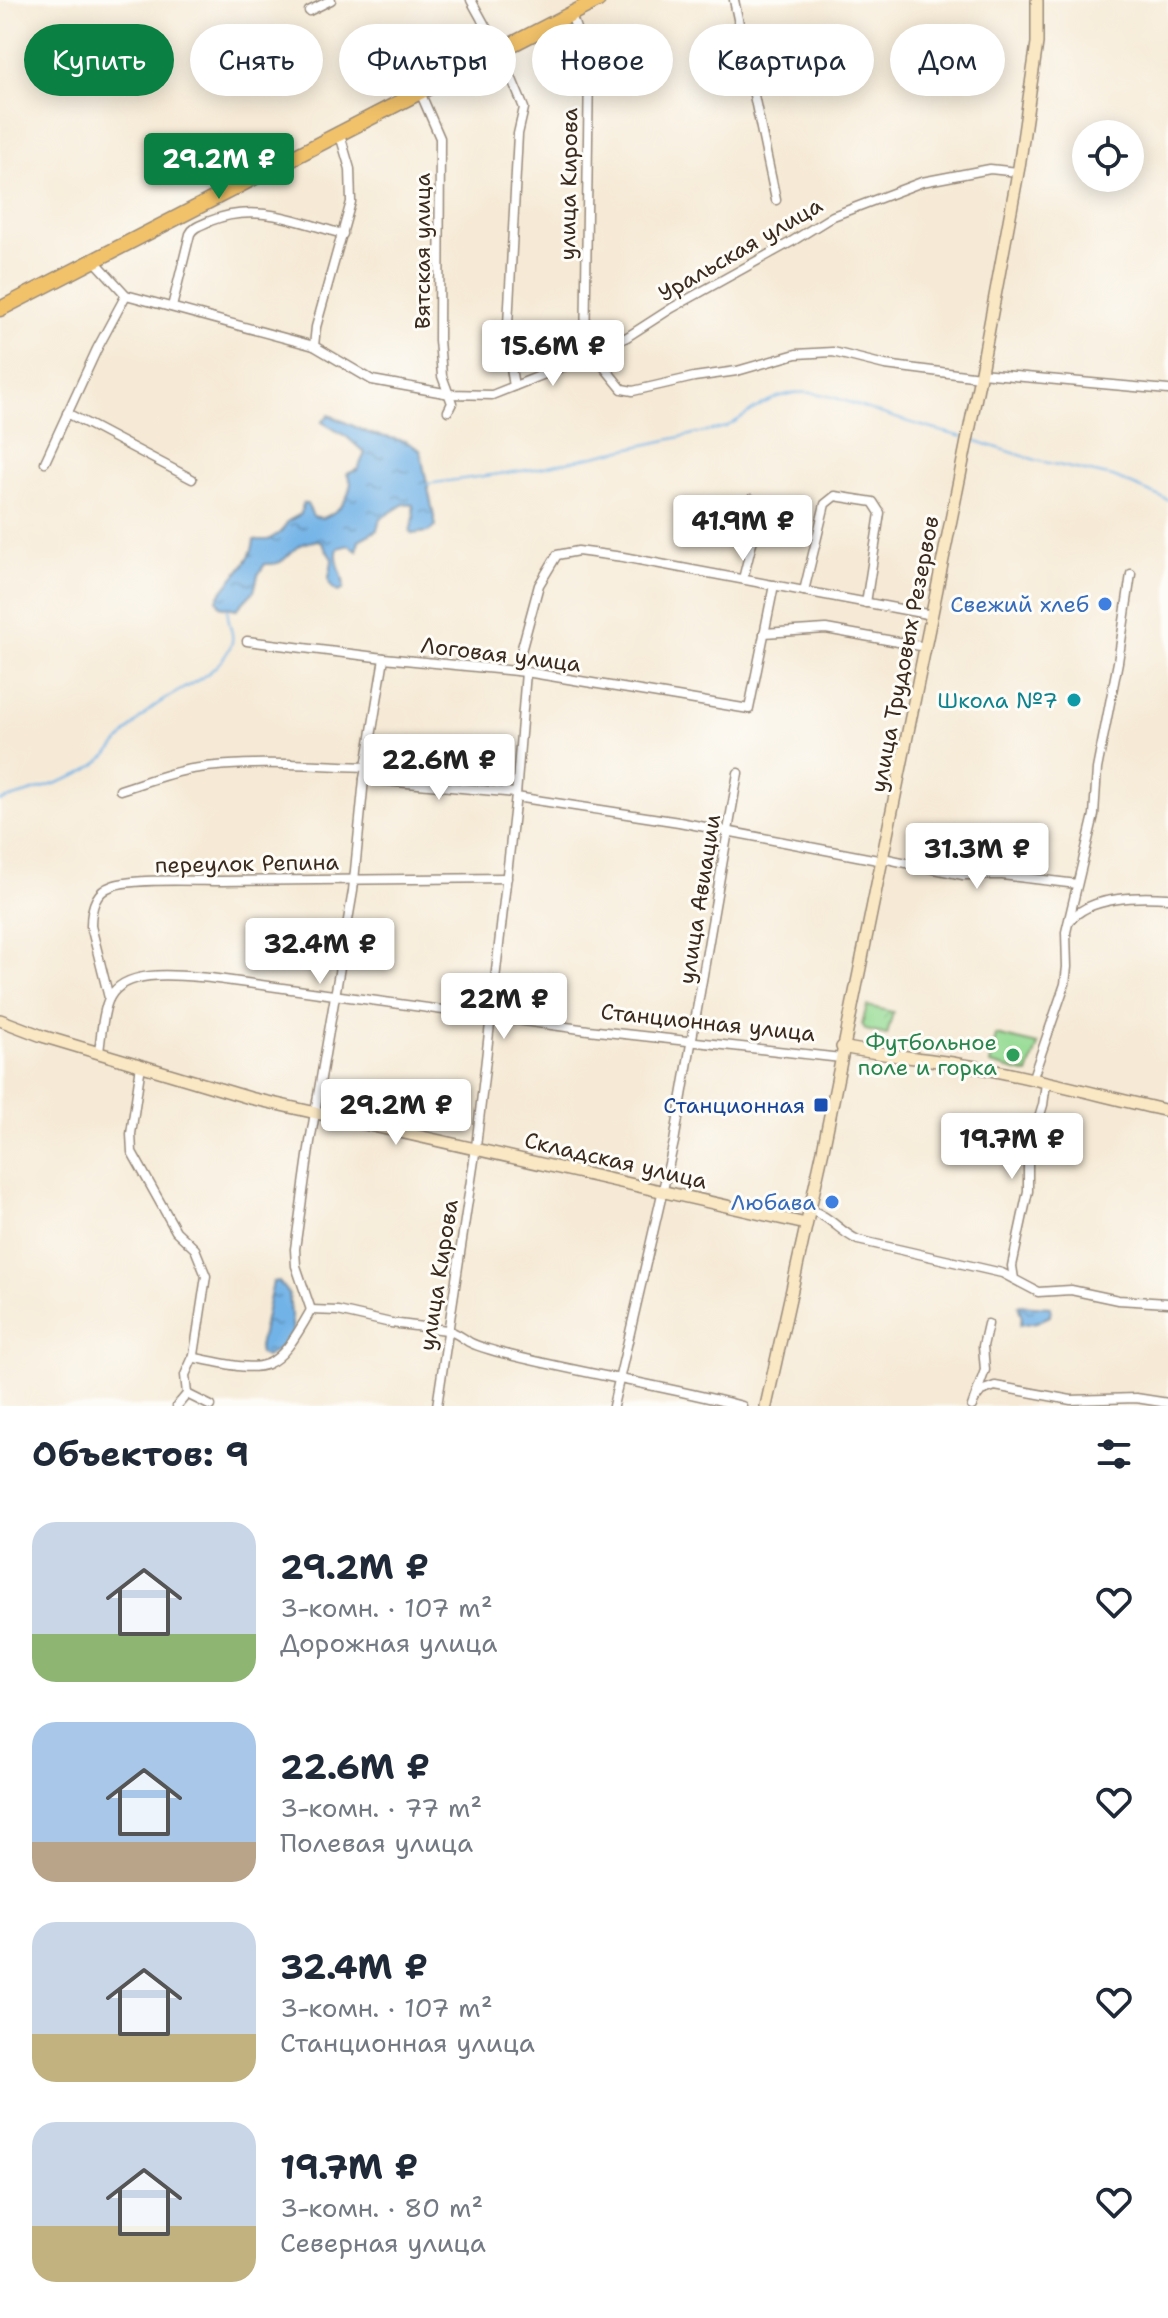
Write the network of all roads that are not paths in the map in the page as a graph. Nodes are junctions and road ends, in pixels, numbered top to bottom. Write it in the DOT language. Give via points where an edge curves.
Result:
graph roads {
  1 [pos="331,0"];
  2 [pos="471,0"];
  3 [pos="598,0"];
  4 [pos="734,0"];
  5 [pos="1037,0"];
  6 [pos="309,11"];
  7 [pos="571,14"];
  8 [pos="483,24"];
  9 [pos="516,43"];
  10 [pos="516,93"];
  11 [pos="413,96"];
  12 [pos="422,96"];
  13 [pos="340,135"];
  14 [pos="1018,172"];
  15 [pos="776,200"];
  16 [pos="187,212"];
  17 [pos="194,228"];
  18 [pos="343,234"];
  19 [pos="94,260"];
  20 [pos="126,295"];
  21 [pos="172,307"];
  22 [pos="0,309"];
  23 [pos="314,346"];
  24 [pos="585,358"];
  25 [pos="980,375"];
  26 [pos="514,386"];
  27 [pos="1168,390"];
  28 [pos="450,394"];
  29 [pos="448,411"];
  30 [pos="67,413"];
  31 [pos="45,462"];
  32 [pos="192,479"];
  33 [pos="751,499"];
  34 [pos="1131,574"];
  35 [pos="743,579"];
  36 [pos="774,585"];
  37 [pos="804,591"];
  38 [pos="866,603"];
  39 [pos="932,615"];
  40 [pos="764,633"];
  41 [pos="247,641"];
  42 [pos="926,647"];
  43 [pos="384,658"];
  44 [pos="521,671"];
  45 [pos="366,767"];
  46 [pos="738,773"];
  47 [pos="364,779"];
  48 [pos="120,790"];
  49 [pos="516,795"];
  50 [pos="728,831"];
  51 [pos="883,859"];
  52 [pos="507,878"];
  53 [pos="354,880"];
  54 [pos="1077,884"];
  55 [pos="1168,898"];
  56 [pos="1067,926"];
  57 [pos="335,995"];
  58 [pos="109,998"];
  59 [pos="491,1016"];
  60 [pos="0,1020"];
  61 [pos="694,1041"];
  62 [pos="99,1052"];
  63 [pos="842,1052"];
  64 [pos="141,1065"];
  65 [pos="1032,1080"];
  66 [pos="1046,1083"];
  67 [pos="1168,1111"];
  68 [pos="315,1112"];
  69 [pos="476,1147"];
  70 [pos="662,1191"];
  71 [pos="809,1210"];
  72 [pos="806,1224"];
  73 [pos="1014,1279"];
  74 [pos="1168,1303"];
  75 [pos="311,1310"];
  76 [pos="988,1324"];
  77 [pos="447,1330"];
  78 [pos="194,1355"];
  79 [pos="620,1379"];
  80 [pos="187,1394"];
  81 [pos="974,1402"];
  82 [pos="1168,1403"];
  83 [pos="177,1406"];
  84 [pos="211,1406"];
  85 [pos="437,1406"];
  86 [pos="613,1406"];
  87 [pos="742,1406"];
  88 [pos="766,1406"];
  1 -- 6 [label="street"];
  2 -- 8 [label="street"];
  3 -- 7 [label="highway"];
  4 -- 15 [label="street"];
  5 -- 14 [label="main road, улица Трудовых Резервов" via="1037,43"];
  7 -- 9 [label="highway"];
  7 -- 24 [label="street, улица Кирова" via="589,67"];
  10 -- 26 [label="street" via="524,111 518,134 507,344"];
  11 -- 13 [label="highway"];
  12 -- 28 [label="street, Вятская улица" via="440,138 440,345 442,376"];
  13 -- 16 [label="highway"];
  13 -- 18 [label="street" via="351,181"];
  14 -- 24 [label="street, Уральская улица" via="990,169 922,182 833,216"];
  14 -- 25 [label="main road, улица Трудовых Резервов"];
  16 -- 17 [label="street"];
  16 -- 19 [label="highway"];
  17 -- 18 [label="street" via="251,212"];
  17 -- 21 [label="street"];
  18 -- 23 [label="street"];
  19 -- 20 [label="street"];
  19 -- 22 [label="highway"];
  20 -- 21 [label="street, Уральская улица"];
  20 -- 30 [label="street"];
  21 -- 23 [label="street, Уральская улица"];
  23 -- 28 [label="street, Уральская улица" via="372,380"];
  24 -- 25 [label="street" via="600,362 622,389 633,391 796,354 833,352 885,365"];
  24 -- 26 [label="street, Уральская улица"];
  25 -- 27 [label="street"];
  25 -- 39 [label="main road, улица Трудовых Резервов"];
  26 -- 28 [label="street, Уральская улица" via="492,395"];
  28 -- 29 [label="street, Вятская улица"];
  30 -- 31 [label="street"];
  30 -- 32 [label="street"];
  33 -- 35 [label="street" via="754,535"];
  34 -- 54 [label="street" via="1097,769 1094,815"];
  35 -- 36 [label="street"];
  35 -- 44 [label="street, улица Кирова" via="578,551 557,555 539,585"];
  36 -- 37 [label="street"];
  36 -- 40 [label="street"];
  37 -- 38 [label="street"];
  37 -- 38 [label="street" via="825,504 835,496 857,498 873,502 880,513"];
  38 -- 39 [label="street"];
  39 -- 42 [label="main road, улица Трудовых Резервов"];
  40 -- 42 [label="street" via="826,629"];
  40 -- 44 [label="street, Логовая улица" via="749,709"];
  41 -- 43 [label="street, Логовая улица"];
  42 -- 51 [label="main road, улица Трудовых Резервов"];
  43 -- 44 [label="street, Логовая улица"];
  43 -- 45 [label="street"];
  44 -- 49 [label="street, улица Кирова"];
  45 -- 47 [label="street"];
  45 -- 48 [label="street" via="224,766 173,773"];
  46 -- 50 [label="street, улица Авиации"];
  47 -- 49 [label="street"];
  47 -- 53 [label="street"];
  49 -- 50 [label="street"];
  49 -- 52 [label="street, улица Кирова"];
  50 -- 51 [label="street"];
  50 -- 61 [label="street, улица Авиации"];
  51 -- 54 [label="street" via="963,875"];
  51 -- 63 [label="main road, улица Трудовых Резервов"];
  52 -- 53 [label="street, переулок Репина"];
  52 -- 59 [label="street, улица Кирова"];
  53 -- 57 [label="street"];
  53 -- 58 [label="street, переулок Репина" via="107,888 93,904 91,926"];
  54 -- 56 [label="street"];
  55 -- 56 [label="street" via="1116,899 1079,912"];
  56 -- 65 [label="street" via="1065,984"];
  57 -- 58 [label="street, Станционная улица" via="160,975 128,982"];
  57 -- 59 [label="street, Станционная улица"];
  57 -- 68 [label="street"];
  58 -- 62 [label="street"];
  59 -- 61 [label="street, Станционная улица"];
  59 -- 69 [label="street, улица Кирова"];
  60 -- 62 [label="main road, Складская улица"];
  61 -- 63 [label="street, Станционная улица"];
  61 -- 70 [label="street, улица Авиации"];
  62 -- 64 [label="main road, Складская улица"];
  63 -- 65 [label="main road, Станционная улица" via="945,1062"];
  63 -- 71 [label="main road, улица Трудовых Резервов"];
  64 -- 68 [label="main road, Складская улица"];
  64 -- 78 [label="street" via="132,1152 176,1231 195,1249 206,1276"];
  65 -- 66 [label="main road, Станционная улица"];
  66 -- 67 [label="main road, Станционная улица"];
  66 -- 73 [label="street" via="1028,1154 1028,1191 1012,1266"];
  68 -- 69 [label="main road, Складская улица"];
  68 -- 75 [label="street" via="295,1257"];
  69 -- 70 [label="main road, Складская улица"];
  69 -- 77 [label="street, улица Кирова"];
  70 -- 72 [label="main road, Складская улица"];
  70 -- 79 [label="street, улица Авиации"];
  71 -- 72 [label="main road, улица Трудовых Резервов"];
  71 -- 73 [label="street" via="858,1240"];
  72 -- 88 [label="main road, улица Трудовых Резервов"];
  73 -- 74 [label="street" via="1038,1292 1071,1290"];
  75 -- 77 [label="street"];
  75 -- 78 [label="street" via="288,1350 267,1363 247,1369"];
  76 -- 81 [label="street" via="985,1370"];
  77 -- 79 [label="street" via="485,1348"];
  77 -- 85 [label="street, улица Кирова"];
  78 -- 80 [label="street" via="185,1375"];
  79 -- 86 [label="street, улица Авиации"];
  79 -- 87 [label="street"];
  80 -- 83 [label="street"];
  80 -- 84 [label="street"];
  81 -- 82 [label="street" via="981,1391 995,1386 1071,1400 1136,1398"];
}
